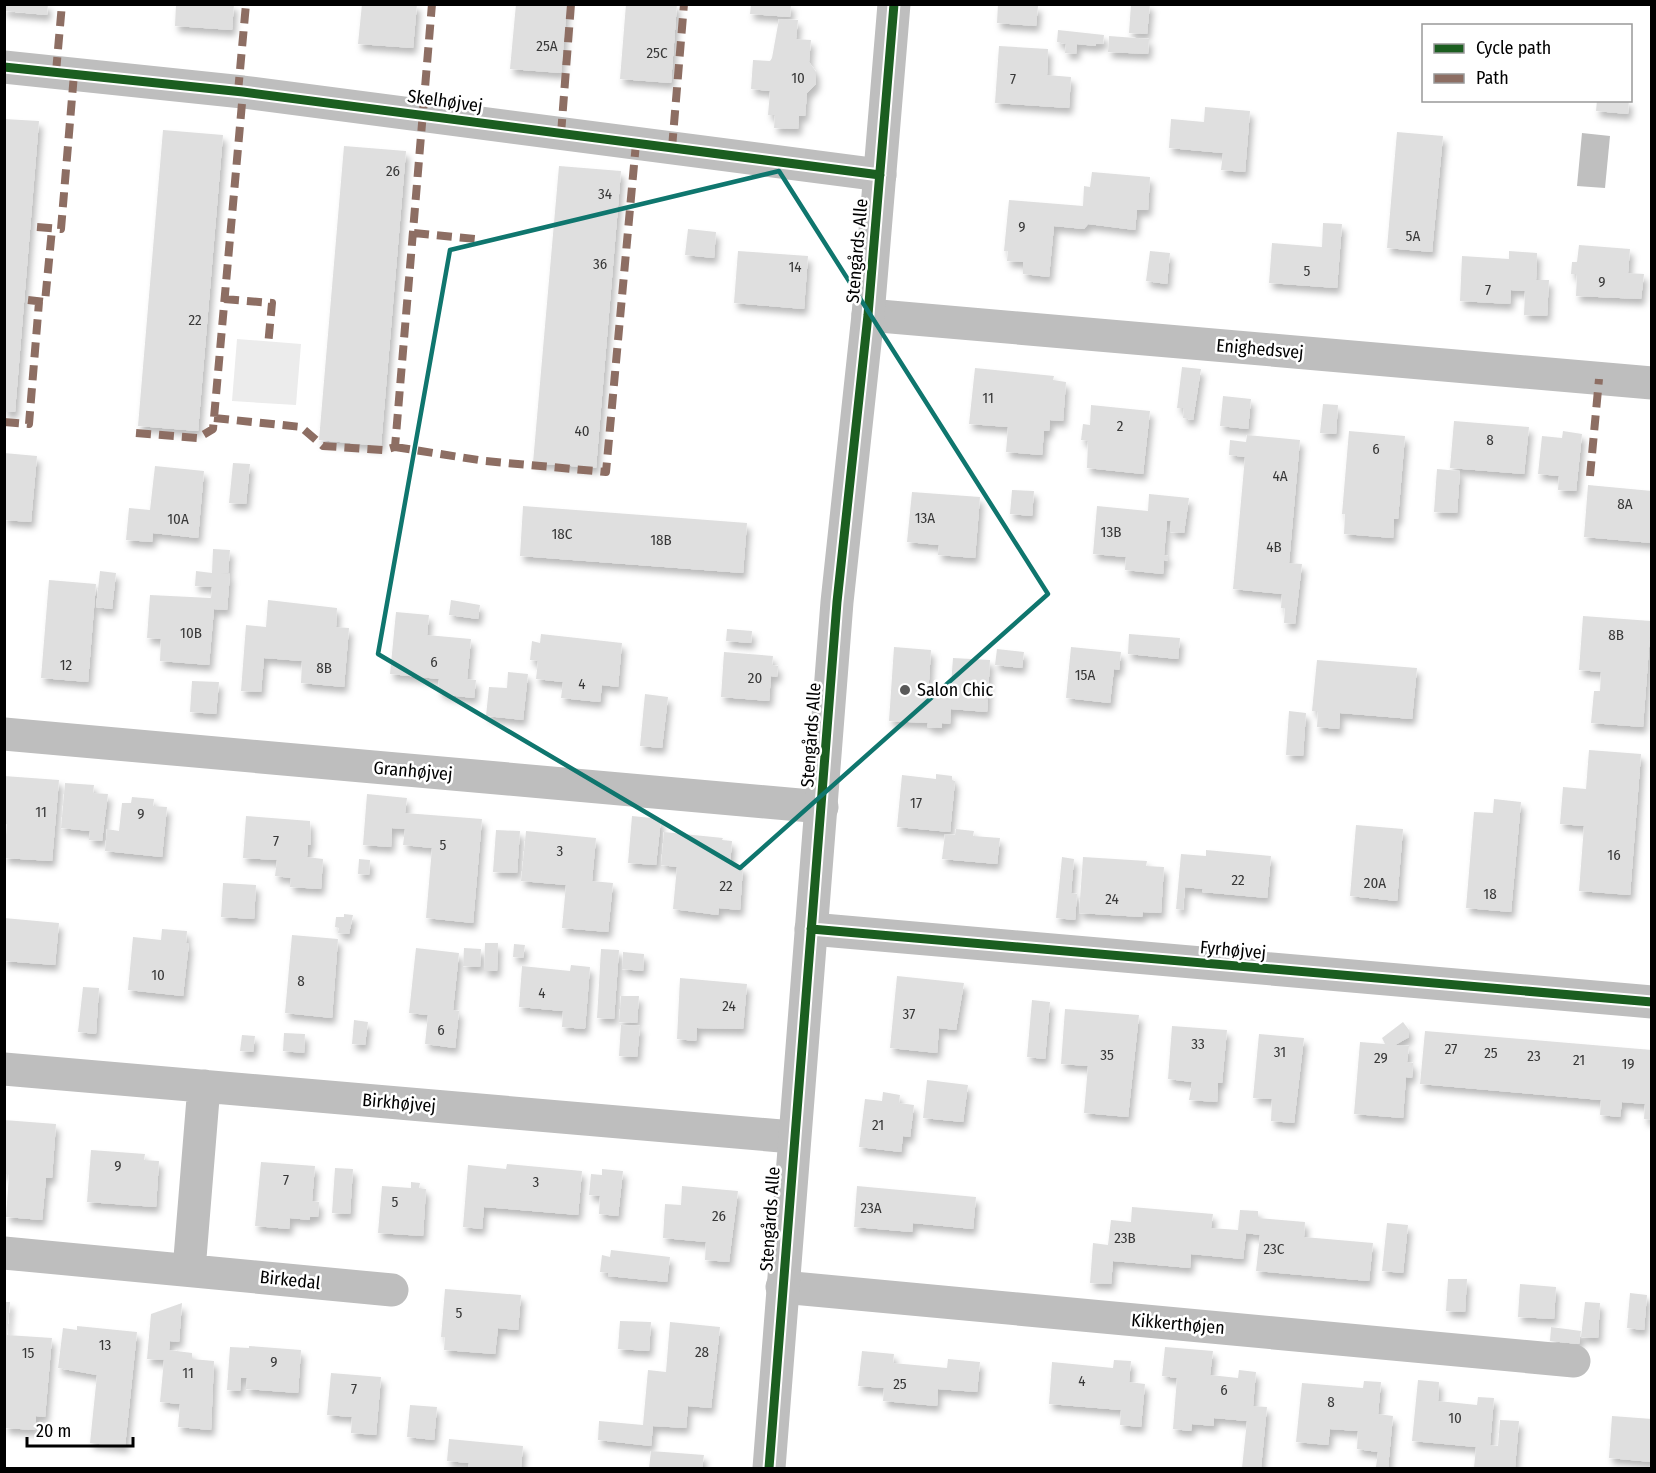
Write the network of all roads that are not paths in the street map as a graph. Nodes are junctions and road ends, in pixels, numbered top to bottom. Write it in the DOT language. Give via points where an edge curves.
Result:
graph roads {
  1 [pos="894,4"];
  2 [pos="4,67"];
  3 [pos="880,175"];
  4 [pos="868,315"];
  5 [pos="1652,383"];
  6 [pos="4,734"];
  7 [pos="822,807"];
  8 [pos="811,928"];
  9 [pos="1652,1002"];
  10 [pos="4,1069"];
  11 [pos="204,1086"];
  12 [pos="793,1137"];
  13 [pos="4,1252"];
  14 [pos="189,1270"];
  15 [pos="782,1287"];
  16 [pos="392,1290"];
  17 [pos="1574,1361"];
  18 [pos="769,1468"];
  1 -- 3 [label="street, Stengårds Alle"];
  2 -- 3 [label="street, Skelhøjvej" via="243,92"];
  3 -- 4 [label="street, Stengårds Alle"];
  4 -- 5 [label="street, Enighedsvej"];
  4 -- 7 [label="street, Stengårds Alle" via="837,602"];
  6 -- 7 [label="street, Granhøjvej"];
  7 -- 8 [label="street, Stengårds Alle"];
  8 -- 9 [label="street, Fyrhøjvej"];
  8 -- 12 [label="street, Stengårds Alle"];
  10 -- 11 [label="street, Birkhøjvej"];
  11 -- 12 [label="street, Birkhøjvej"];
  11 -- 14 [label="street"];
  12 -- 15 [label="street, Stengårds Alle"];
  13 -- 14 [label="street, Birkedal"];
  14 -- 16 [label="street, Birkedal"];
  15 -- 17 [label="street, Kikkerthøjen"];
  15 -- 18 [label="street, Stengårds Alle"];
}
